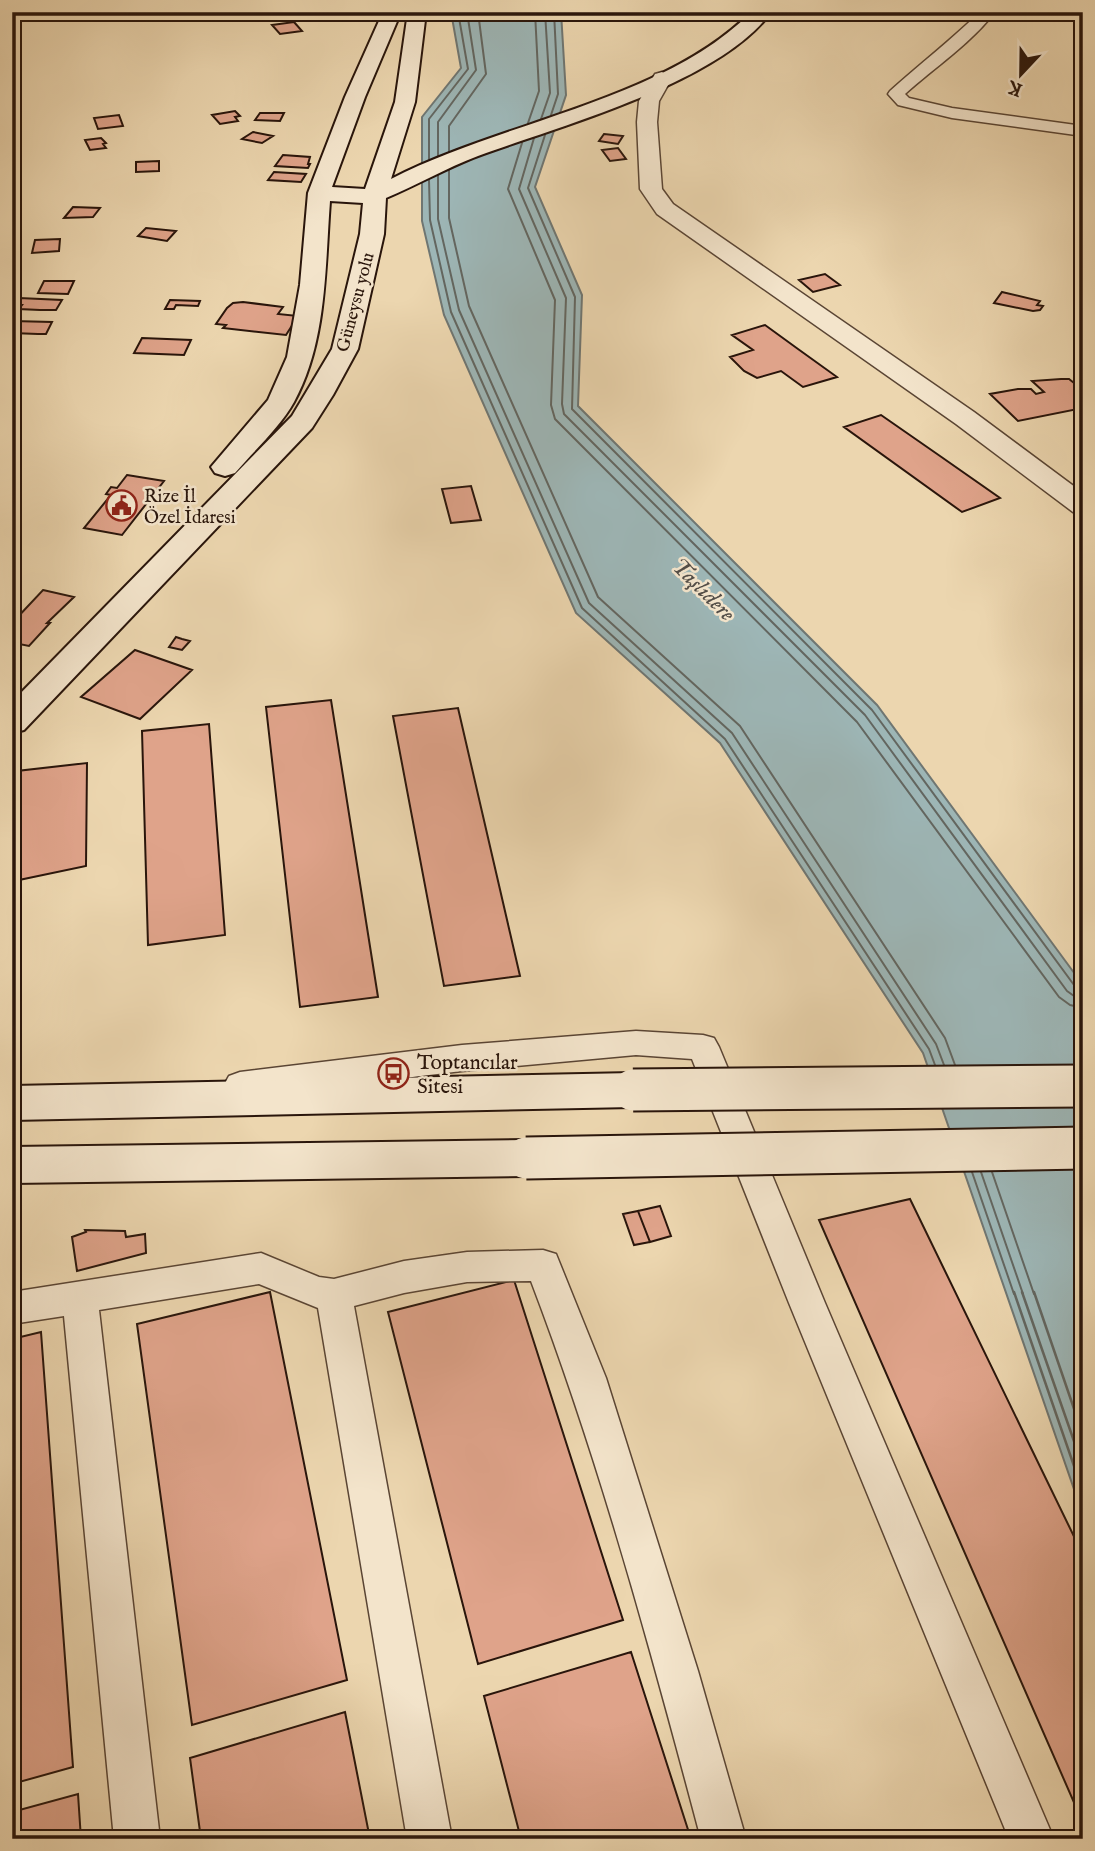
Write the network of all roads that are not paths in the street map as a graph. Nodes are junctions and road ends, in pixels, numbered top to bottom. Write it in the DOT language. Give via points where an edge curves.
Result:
graph roads {
  1 [pos="392,12"];
  2 [pos="417,12"];
  3 [pos="762,12"];
  4 [pos="988,12"];
  5 [pos="662,78"];
  6 [pos="596,105"];
  7 [pos="647,122"];
  8 [pos="1083,131"];
  9 [pos="436,165"];
  10 [pos="356,168"];
  11 [pos="319,193"];
  12 [pos="375,194"];
  13 [pos="1083,506"];
  14 [pos="12,691"];
  15 [pos="12,722"];
  16 [pos="1083,1086"];
  17 [pos="104,1101"];
  18 [pos="12,1103"];
  19 [pos="1083,1149"];
  20 [pos="12,1165"];
  21 [pos="334,1295"];
  22 [pos="80,1297"];
  23 [pos="12,1308"];
  24 [pos="137,1839"];
  25 [pos="430,1839"];
  26 [pos="724,1839"];
  27 [pos="1032,1839"];
  1 -- 10 [label="main road"];
  2 -- 10 [label="main road, Güneysu yolu" via="405,102"];
  3 -- 5 [label="main road" via="754,25 730,43"];
  4 -- 8 [label="street" via="896,94 904,102 952,113"];
  5 -- 6 [label="main road"];
  5 -- 7 [label="street" via="649,101"];
  6 -- 7 [label="street" via="629,110"];
  6 -- 9 [label="main road"];
  7 -- 13 [label="street" via="651,188 665,209 954,410"];
  9 -- 10 [label="main road"];
  9 -- 12 [label="main road"];
  10 -- 11 [label="main road"];
  10 -- 12 [label="main road, Güneysu yolu"];
  11 -- 12 [label="main road"];
  11 -- 14 [label="main road" via="312,285 300,357 280,402 186,509"];
  12 -- 15 [label="main road, Güneysu yolu" via="372,234 345,349 320,396 274,452"];
  16 -- 17 [label="main road, bridge"];
  17 -- 18 [label="main road"];
  17 -- 27 [label="street" via="502,1055 636,1043 702,1047"];
  19 -- 20 [label="main road, bridge"];
  21 -- 22 [label="street" via="261,1268"];
  21 -- 25 [label="street"];
  21 -- 26 [label="street" via="467,1267 543,1265 587,1378"];
  22 -- 23 [label="street"];
  22 -- 24 [label="street"];
}
